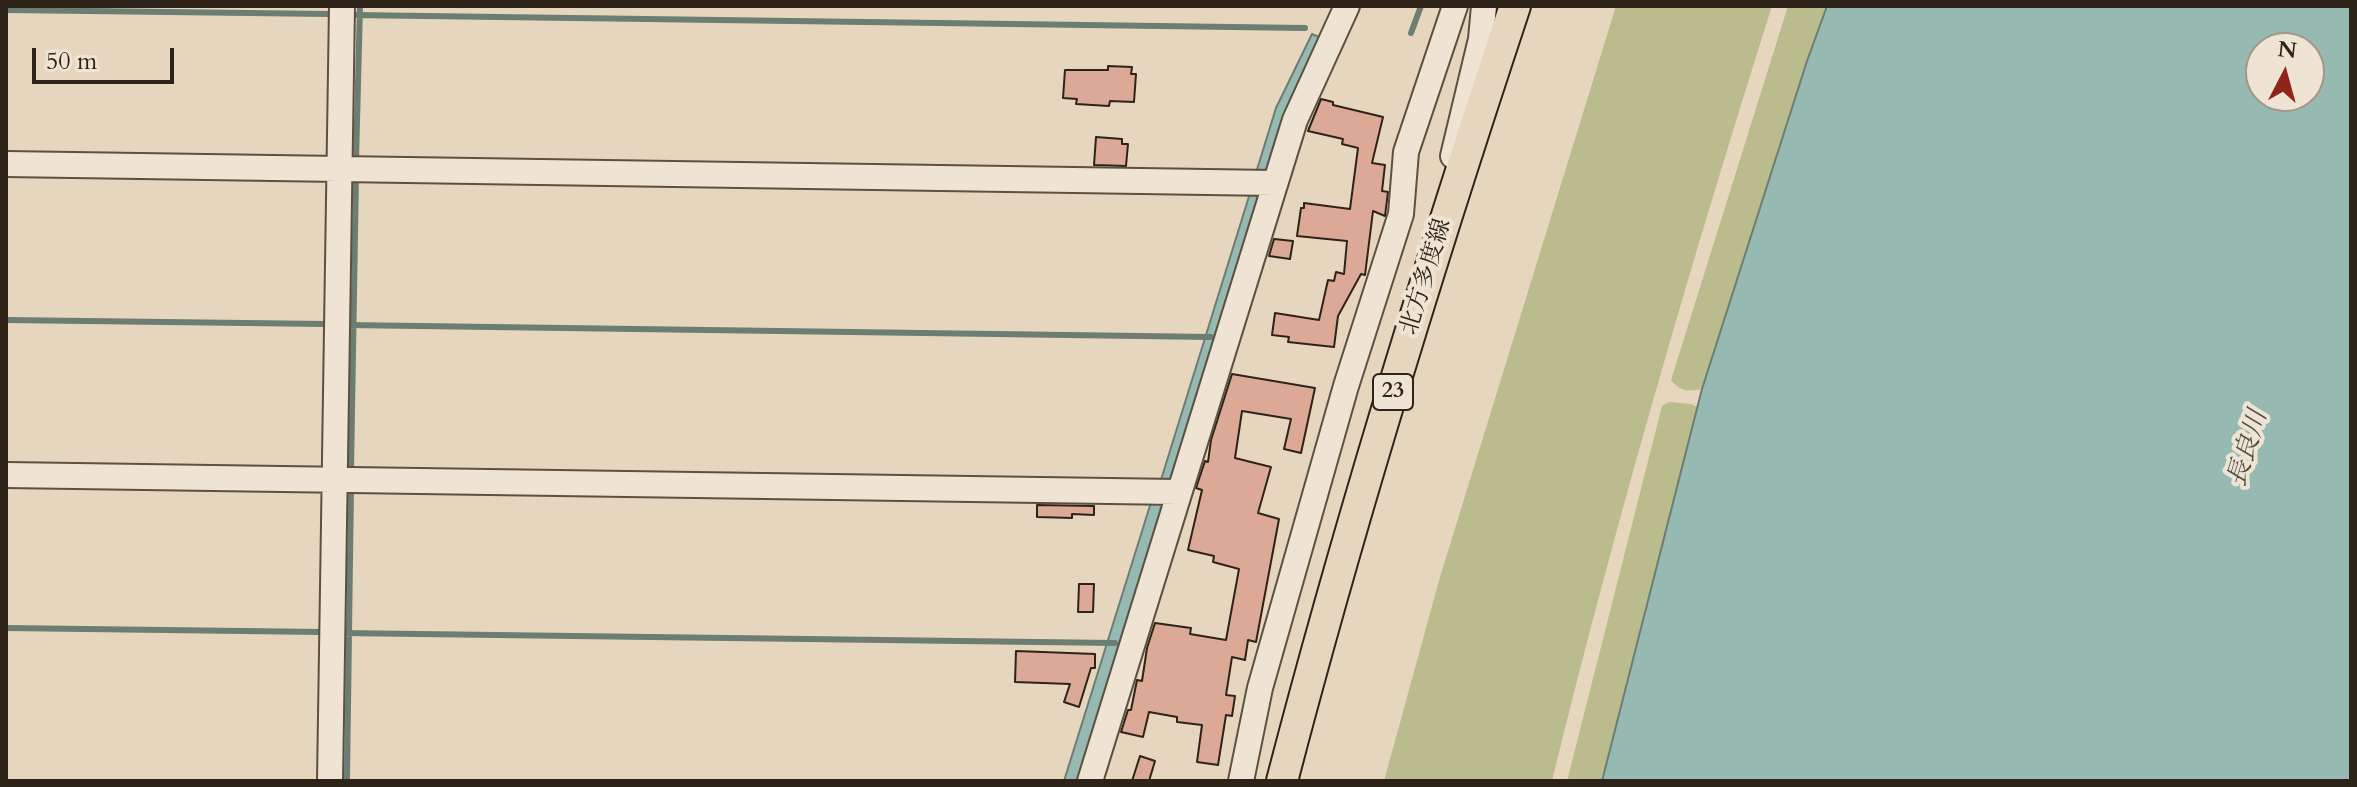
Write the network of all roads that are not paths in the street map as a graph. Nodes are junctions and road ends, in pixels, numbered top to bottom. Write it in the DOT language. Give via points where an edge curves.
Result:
graph roads {
  1 [pos="342,6"];
  2 [pos="1347,6"];
  3 [pos="1455,6"];
  4 [pos="1484,6"];
  5 [pos="1515,6"];
  6 [pos="6,164"];
  7 [pos="339,169"];
  8 [pos="1274,183"];
  9 [pos="1442,226"];
  10 [pos="6,475"];
  11 [pos="335,480"];
  12 [pos="1178,492"];
  13 [pos="330,781"];
  14 [pos="1090,781"];
  15 [pos="1241,781"];
  16 [pos="1282,781"];
  1 -- 7 [label="street"];
  2 -- 8 [label="street" via="1295,120"];
  3 -- 15 [label="street" via="1406,152 1401,214 1264,673"];
  4 -- 9 [label="street"];
  5 -- 9 [label="main road, 北方多度線 / 23"];
  6 -- 7 [label="street"];
  7 -- 8 [label="street"];
  7 -- 11 [label="street"];
  8 -- 12 [label="street"];
  9 -- 16 [label="main road, 北方多度線 / 23"];
  10 -- 11 [label="street"];
  11 -- 12 [label="street"];
  11 -- 13 [label="street"];
  12 -- 14 [label="street"];
}
